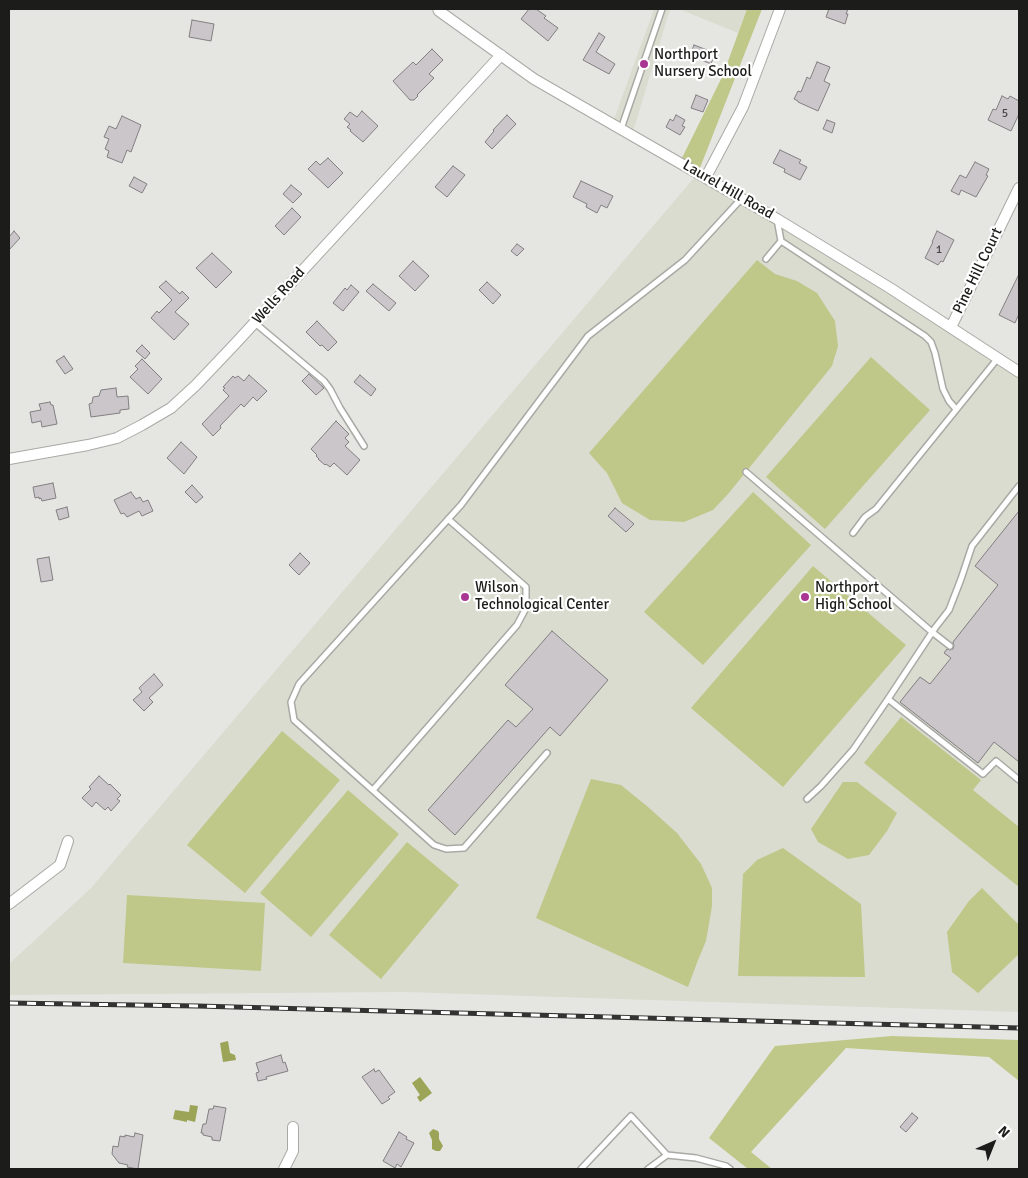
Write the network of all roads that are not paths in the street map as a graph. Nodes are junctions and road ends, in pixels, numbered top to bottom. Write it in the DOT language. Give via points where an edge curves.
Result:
graph roads {
  1 [pos="438,9"];
  2 [pos="662,9"];
  3 [pos="780,9"];
  4 [pos="501,55"];
  5 [pos="621,129"];
  6 [pos="706,177"];
  7 [pos="1019,188"];
  8 [pos="742,198"];
  9 [pos="777,219"];
  10 [pos="781,241"];
  11 [pos="766,259"];
  12 [pos="254,323"];
  13 [pos="951,327"];
  14 [pos="998,358"];
  15 [pos="1019,372"];
  16 [pos="956,409"];
  17 [pos="364,446"];
  18 [pos="9,459"];
  19 [pos="746,472"];
  20 [pos="1019,486"];
  21 [pos="448,519"];
  22 [pos="853,533"];
  23 [pos="932,632"];
  24 [pos="950,646"];
  25 [pos="888,699"];
  26 [pos="547,753"];
  27 [pos="1019,780"];
  28 [pos="373,790"];
  29 [pos="807,799"];
  30 [pos="68,841"];
  31 [pos="9,904"];
  32 [pos="293,1127"];
  33 [pos="667,1155"];
  34 [pos="284,1169"];
  35 [pos="581,1169"];
  36 [pos="648,1169"];
  37 [pos="730,1169"];
  1 -- 4 [label="street, Laurel Hill Road"];
  2 -- 5 [label="lane"];
  3 -- 6 [label="street" via="743,108"];
  4 -- 5 [label="street, Laurel Hill Road" via="534,79"];
  4 -- 12 [label="street, Wells Road"];
  5 -- 6 [label="street, Laurel Hill Road"];
  6 -- 8 [label="street, Laurel Hill Road"];
  7 -- 13 [label="street, Pine Hill Court"];
  8 -- 9 [label="street, Laurel Hill Road"];
  8 -- 21 [label="lane" via="685,260 588,336"];
  9 -- 10 [label="lane"];
  9 -- 13 [label="street, Laurel Hill Road"];
  10 -- 11 [label="lane"];
  10 -- 16 [label="lane" via="925,336 935,353 942,389"];
  12 -- 17 [label="lane" via="324,381"];
  12 -- 18 [label="street, Wells Road" via="171,408 142,425 118,438"];
  13 -- 14 [label="street, Laurel Hill Road"];
  14 -- 15 [label="street, Laurel Hill Road"];
  14 -- 16 [label="lane"];
  16 -- 22 [label="lane"];
  19 -- 23 [label="lane"];
  20 -- 23 [label="lane" via="972,546 949,610"];
  21 -- 28 [label="lane" via="526,587 526,608 517,625"];
  21 -- 28 [label="lane" via="299,684 291,702 294,720"];
  23 -- 24 [label="lane"];
  23 -- 25 [label="lane"];
  25 -- 27 [label="lane" via="983,774 996,761"];
  25 -- 29 [label="lane" via="853,750"];
  26 -- 28 [label="lane" via="464,848 446,849 434,845"];
  30 -- 31 [label="street" via="60,865"];
  32 -- 34 [label="street" via="294,1150"];
  33 -- 35 [label="lane" via="631,1116"];
  33 -- 36 [label="lane"];
  33 -- 37 [label="lane" via="696,1158"];
}
